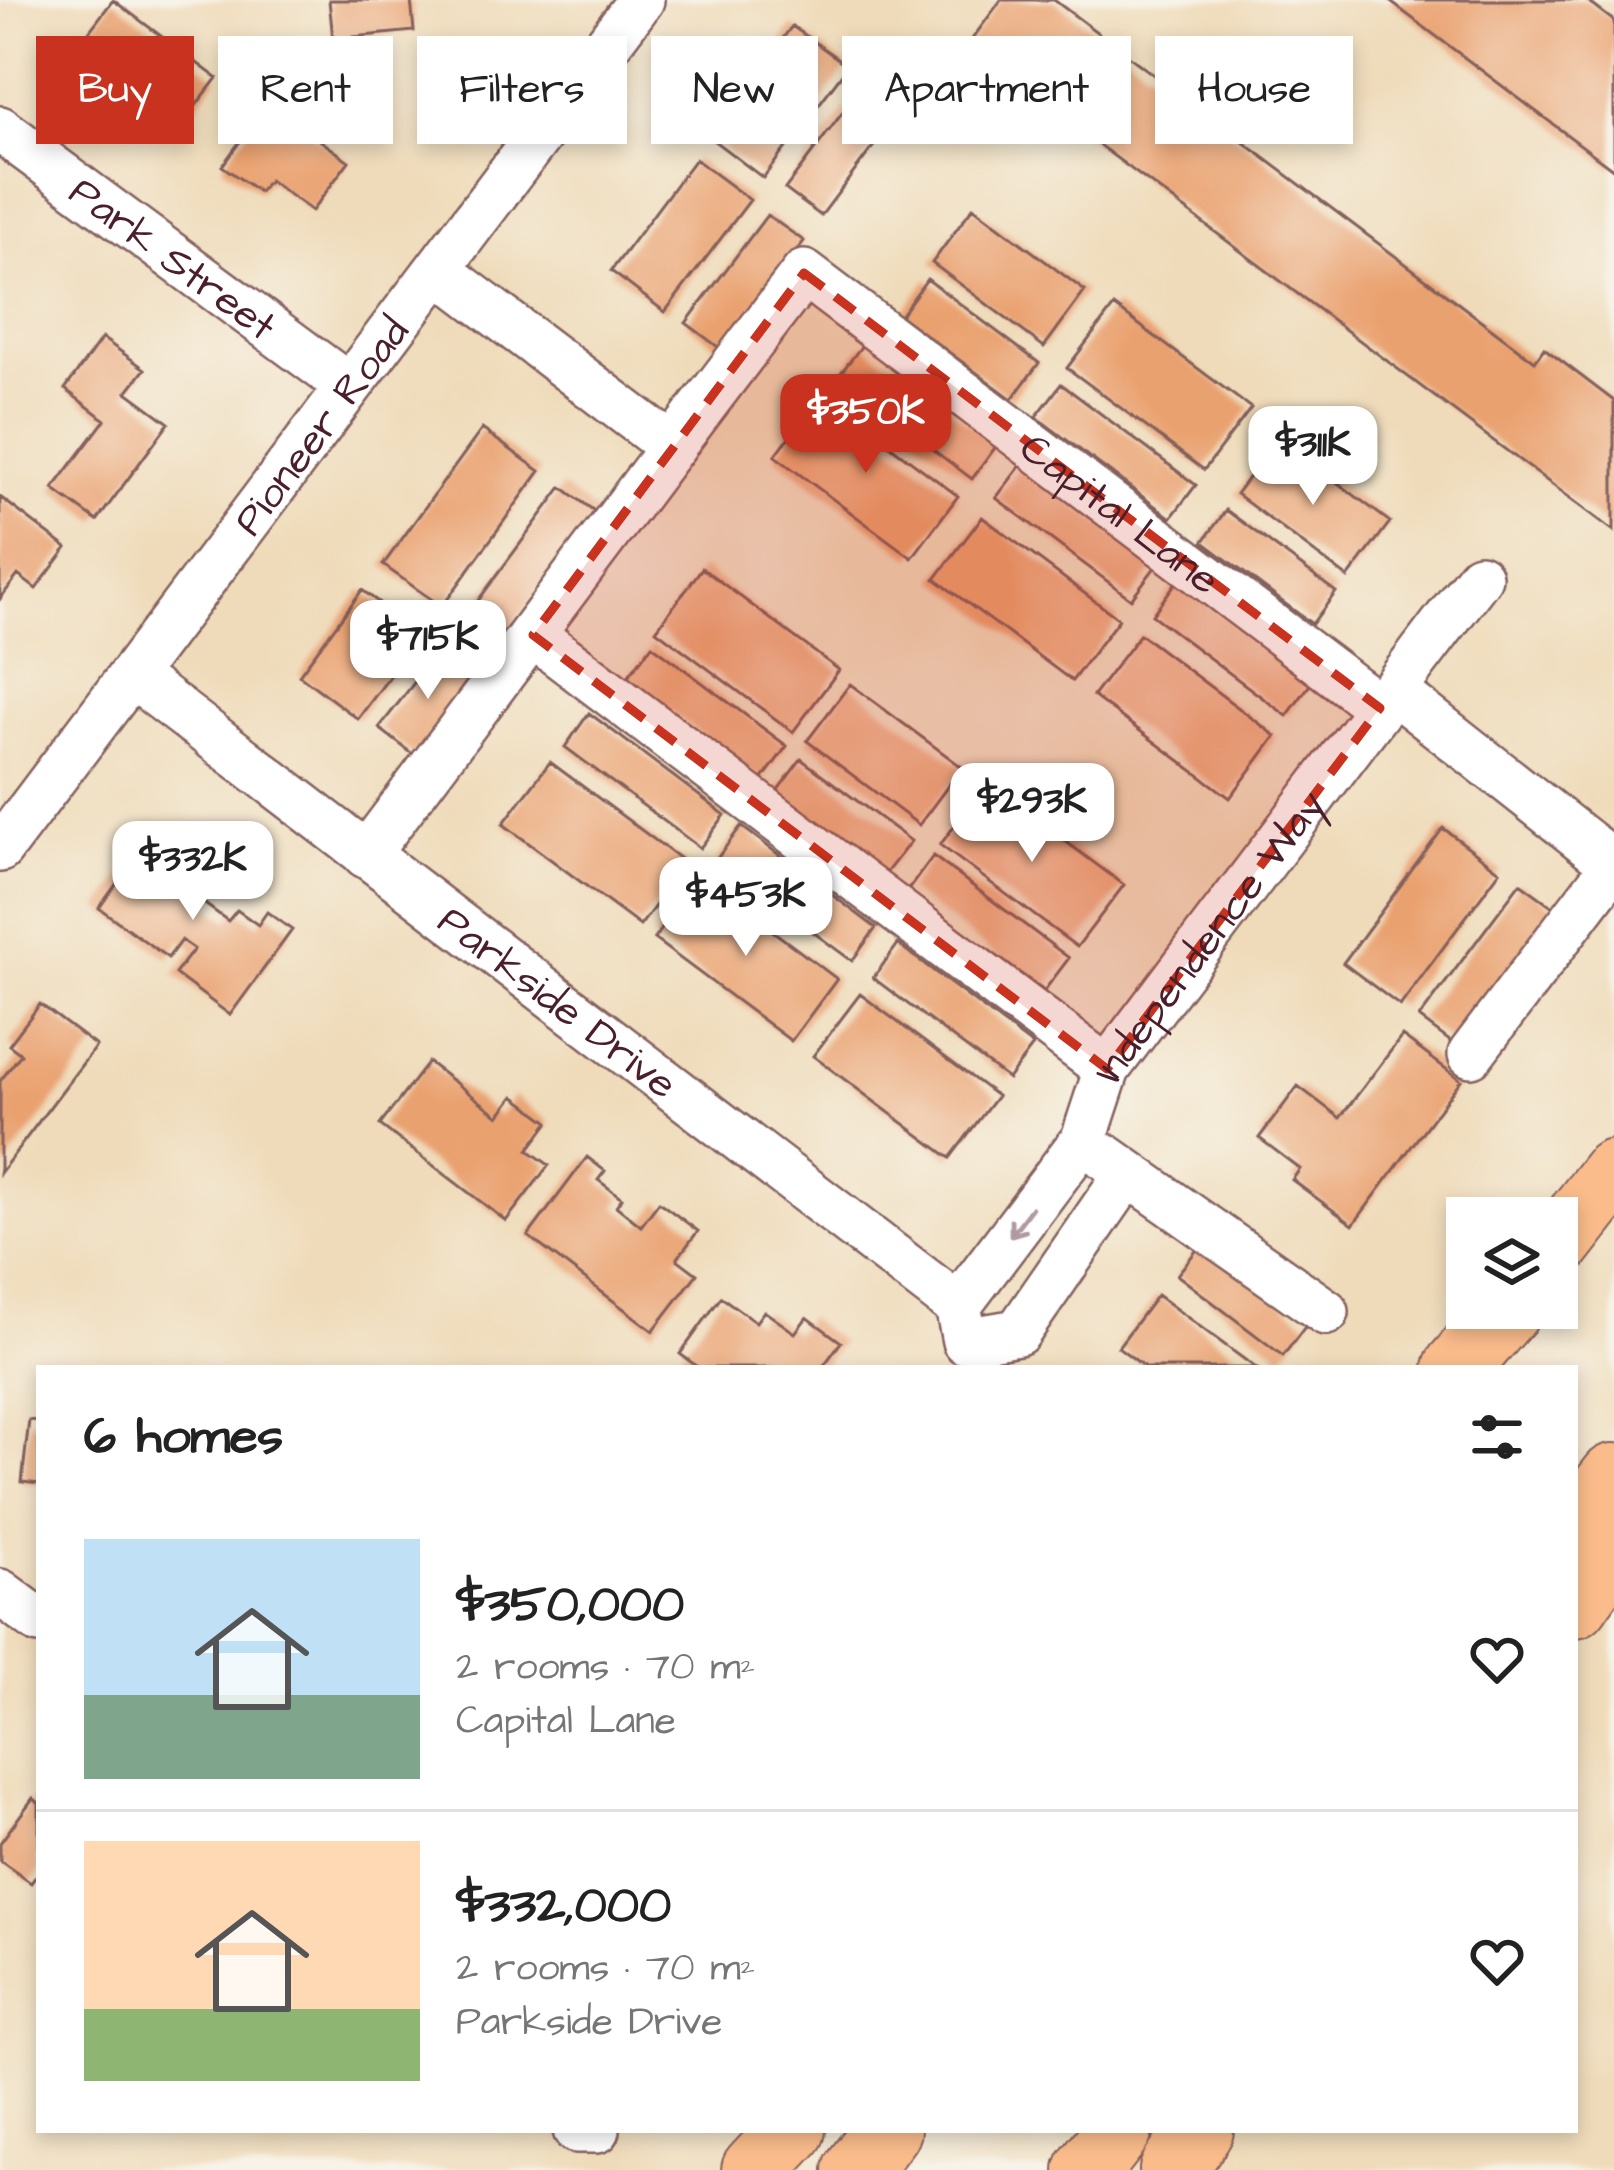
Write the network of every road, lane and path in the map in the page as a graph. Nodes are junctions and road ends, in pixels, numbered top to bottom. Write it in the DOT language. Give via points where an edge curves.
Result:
graph roads {
  1 [pos="641,0"];
  2 [pos="0,129"];
  3 [pos="438,270"];
  4 [pos="348,386"];
  5 [pos="672,447"];
  6 [pos="1479,577"];
  7 [pos="533,635"];
  8 [pos="132,675"];
  9 [pos="1386,700"];
  10 [pos="0,849"];
  11 [pos="366,856"];
  12 [pos="1614,865"];
  13 [pos="1471,1054"];
  14 [pos="1107,1069"];
  15 [pos="1084,1139"];
  16 [pos="1614,1173"];
  17 [pos="1127,1174"];
  18 [pos="1578,1219"];
  19 [pos="1326,1312"];
  20 [pos="962,1323"];
  21 [pos="1492,1329"];
  22 [pos="1462,1365"];
  23 [pos="1614,1477"];
  24 [pos="1578,1524"];
  25 [pos="1614,1550"];
  26 [pos="0,1592"];
  27 [pos="1578,1600"];
  28 [pos="36,1619"];
  29 [pos="789,2133"];
  30 [pos="885,2133"];
  31 [pos="1117,2133"];
  32 [pos="1198,2133"];
  33 [pos="755,2170"];
  34 [pos="857,2170"];
  35 [pos="1088,2170"];
  36 [pos="1173,2170"];
  1 -- 3 [label="street, Pioneer Road"];
  2 -- 4 [label="street, Park Street"];
  3 -- 4 [label="street, Pioneer Road"];
  3 -- 5 [label="street"];
  4 -- 8 [label="street, Pioneer Road"];
  5 -- 7 [label="street"];
  5 -- 9 [label="street, Capital Lane" via="804,273"];
  6 -- 9 [label="street, Independence Way"];
  7 -- 11 [label="street"];
  7 -- 14 [label="street"];
  8 -- 10 [label="street, Pioneer Road"];
  8 -- 11 [label="street, Parkside Drive"];
  9 -- 12 [label="street, Capital Lane"];
  9 -- 14 [label="street, Independence Way"];
  11 -- 20 [label="street, Parkside Drive"];
  12 -- 13 [label="street"];
  14 -- 15 [label="street, Independence Way"];
  15 -- 17 [label="street"];
  15 -- 20 [label="street, Independence Way, one-way"];
  16 -- 18 [label="highway"];
  17 -- 19 [label="street"];
  17 -- 20 [label="street" via="1018,1332"];
  21 -- 22 [label="highway"];
  23 -- 24 [label="highway"];
  25 -- 27 [label="highway"];
  26 -- 28 [label="street"];
  29 -- 33 [label="highway"];
  30 -- 34 [label="highway"];
  31 -- 35 [label="highway"];
  32 -- 36 [label="highway"];
}
